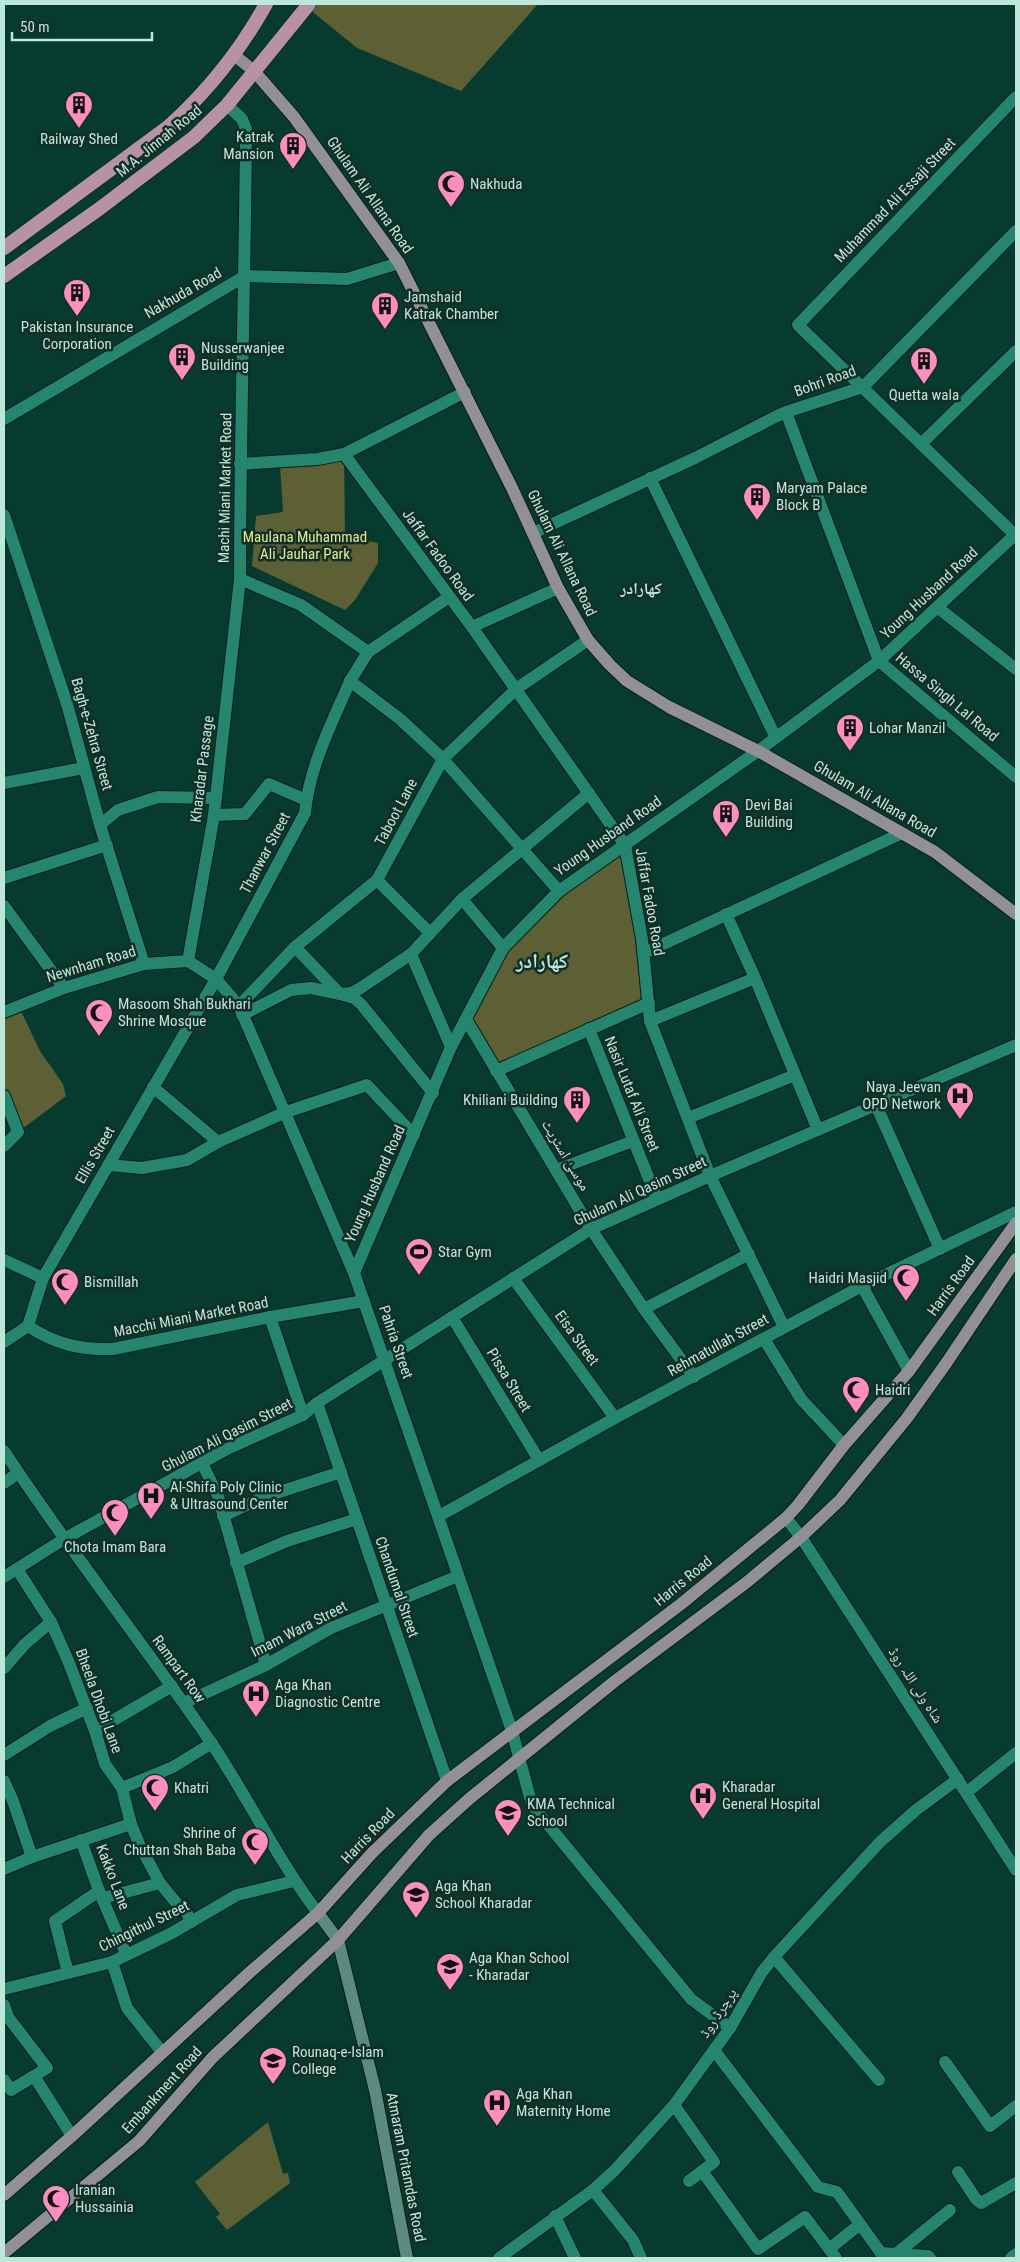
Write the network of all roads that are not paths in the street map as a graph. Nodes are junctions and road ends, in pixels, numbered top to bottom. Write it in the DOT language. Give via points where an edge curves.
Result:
graph roads {
  1 [pos="266,4"];
  2 [pos="309,4"];
  3 [pos="233,54"];
  4 [pos="254,72"];
  5 [pos="1016,97"];
  6 [pos="227,105"];
  7 [pos="1016,231"];
  8 [pos="4,248"];
  9 [pos="399,263"];
  10 [pos="4,276"];
  11 [pos="245,276"];
  12 [pos="1016,351"];
  13 [pos="864,387"];
  14 [pos="465,392"];
  15 [pos="786,412"];
  16 [pos="4,419"];
  17 [pos="921,444"];
  18 [pos="344,454"];
  19 [pos="240,464"];
  20 [pos="650,478"];
  21 [pos="4,515"];
  22 [pos="533,533"];
  23 [pos="1016,534"];
  24 [pos="240,579"];
  25 [pos="558,588"];
  26 [pos="449,597"];
  27 [pos="937,608"];
  28 [pos="472,627"];
  29 [pos="588,640"];
  30 [pos="368,652"];
  31 [pos="879,661"];
  32 [pos="1016,669"];
  33 [pos="350,681"];
  34 [pos="516,689"];
  35 [pos="775,736"];
  36 [pos="758,750"];
  37 [pos="443,758"];
  38 [pos="84,768"];
  39 [pos="1016,777"];
  40 [pos="4,783"];
  41 [pos="589,793"];
  42 [pos="216,798"];
  43 [pos="306,800"];
  44 [pos="214,814"];
  45 [pos="100,825"];
  46 [pos="902,833"];
  47 [pos="107,845"];
  48 [pos="625,845"];
  49 [pos="522,849"];
  50 [pos="4,878"];
  51 [pos="378,880"];
  52 [pos="558,891"];
  53 [pos="462,899"];
  54 [pos="4,906"];
  55 [pos="726,914"];
  56 [pos="1016,914"];
  57 [pos="430,933"];
  58 [pos="295,947"];
  59 [pos="503,948"];
  60 [pos="644,953"];
  61 [pos="411,954"];
  62 [pos="188,961"];
  63 [pos="144,964"];
  64 [pos="755,978"];
  65 [pos="216,979"];
  66 [pos="64,988"];
  67 [pos="340,994"];
  68 [pos="649,1003"];
  69 [pos="240,1011"];
  70 [pos="4,1012"];
  71 [pos="467,1021"];
  72 [pos="650,1021"];
  73 [pos="589,1029"];
  74 [pos="1016,1045"];
  75 [pos="451,1048"];
  76 [pos="496,1071"];
  77 [pos="795,1075"];
  78 [pos="153,1087"];
  79 [pos="433,1093"];
  80 [pos="4,1096"];
  81 [pos="876,1105"];
  82 [pos="286,1112"];
  83 [pos="688,1118"];
  84 [pos="818,1130"];
  85 [pos="414,1135"];
  86 [pos="632,1141"];
  87 [pos="218,1142"];
  88 [pos="4,1146"];
  89 [pos="108,1165"];
  90 [pos="556,1170"];
  91 [pos="710,1176"];
  92 [pos="657,1199"];
  93 [pos="1016,1212"];
  94 [pos="1016,1223"];
  95 [pos="591,1229"];
  96 [pos="940,1249"];
  97 [pos="749,1254"];
  98 [pos="1016,1259"];
  99 [pos="4,1260"];
  100 [pos="354,1273"];
  101 [pos="43,1278"];
  102 [pos="513,1278"];
  103 [pos="862,1286"];
  104 [pos="364,1301"];
  105 [pos="644,1309"];
  106 [pos="270,1317"];
  107 [pos="452,1317"];
  108 [pos="28,1326"];
  109 [pos="784,1327"];
  110 [pos="764,1339"];
  111 [pos="4,1342"];
  112 [pos="384,1361"];
  113 [pos="909,1371"];
  114 [pos="694,1377"];
  115 [pos="317,1403"];
  116 [pos="303,1415"];
  117 [pos="615,1418"];
  118 [pos="844,1445"];
  119 [pos="4,1451"];
  120 [pos="538,1460"];
  121 [pos="202,1463"];
  122 [pos="341,1472"];
  123 [pos="18,1473"];
  124 [pos="4,1483"];
  125 [pos="223,1516"];
  126 [pos="440,1516"];
  127 [pos="786,1518"];
  128 [pos="357,1519"];
  129 [pos="800,1537"];
  130 [pos="64,1540"];
  131 [pos="236,1563"];
  132 [pos="16,1569"];
  133 [pos="458,1576"];
  134 [pos="4,1577"];
  135 [pos="386,1605"];
  136 [pos="51,1622"];
  137 [pos="266,1665"];
  138 [pos="4,1668"];
  139 [pos="172,1686"];
  140 [pos="184,1703"];
  141 [pos="87,1708"];
  142 [pos="95,1731"];
  143 [pos="512,1731"];
  144 [pos="212,1743"];
  145 [pos="1016,1753"];
  146 [pos="4,1754"];
  147 [pos="518,1759"];
  148 [pos="958,1779"];
  149 [pos="447,1780"];
  150 [pos="4,1782"];
  151 [pos="122,1788"];
  152 [pos="967,1792"];
  153 [pos="132,1824"];
  154 [pos="81,1840"];
  155 [pos="32,1857"];
  156 [pos="4,1870"];
  157 [pos="1016,1870"];
  158 [pos="294,1881"];
  159 [pos="160,1883"];
  160 [pos="101,1894"];
  161 [pos="318,1913"];
  162 [pos="191,1922"];
  163 [pos="338,1940"];
  164 [pos="126,1954"];
  165 [pos="774,1957"];
  166 [pos="112,1962"];
  167 [pos="68,1973"];
  168 [pos="4,1989"];
  169 [pos="4,2005"];
  170 [pos="730,2028"];
  171 [pos="714,2050"];
  172 [pos="162,2052"];
  173 [pos="945,2062"];
  174 [pos="34,2076"];
  175 [pos="4,2080"];
  176 [pos="879,2080"];
  177 [pos="674,2105"];
  178 [pos="1014,2111"];
  179 [pos="72,2136"];
  180 [pos="702,2171"];
  181 [pos="958,2172"];
  182 [pos="689,2181"];
  183 [pos="1016,2183"];
  184 [pos="592,2190"];
  185 [pos="4,2194"];
  186 [pos="950,2210"];
  187 [pos="555,2216"];
  188 [pos="859,2225"];
  189 [pos="4,2253"];
  190 [pos="833,2254"];
  191 [pos="896,2254"];
  192 [pos="1016,2254"];
  193 [pos="407,2258"];
  194 [pos="499,2258"];
  195 [pos="575,2258"];
  196 [pos="641,2258"];
  197 [pos="930,2258"];
  198 [pos="1011,2258"];
  1 -- 3 [label="highway, M.A. Jinnah Road"];
  2 -- 4 [label="highway, M.A. Jinnah Road"];
  3 -- 4 [label="main road, Ghulam Ali Allana Road"];
  3 -- 8 [label="highway, M.A. Jinnah Road" via="202,94 168,126"];
  4 -- 6 [label="highway, M.A. Jinnah Road"];
  4 -- 9 [label="main road, Ghulam Ali Allana Road" via="294,117"];
  5 -- 13 [label="street, Muhammad Ali Essaji Street" via="798,325"];
  6 -- 10 [label="highway, M.A. Jinnah Road" via="194,136 99,209"];
  6 -- 11 [label="street, Machi Miani Market Road" via="242,119 246,129"];
  7 -- 13 [label="street, Bohri Road"];
  9 -- 11 [label="street, Nakhuda Road" via="347,279"];
  9 -- 14 [label="main road, Ghulam Ali Allana Road"];
  11 -- 16 [label="street, Nakhuda Road"];
  11 -- 19 [label="street, Machi Miani Market Road"];
  12 -- 17 [label="street"];
  13 -- 15 [label="street, Bohri Road"];
  13 -- 17 [label="street"];
  14 -- 18 [label="street"];
  14 -- 22 [label="main road, Ghulam Ali Allana Road"];
  15 -- 20 [label="street"];
  15 -- 31 [label="street, Bohri Road"];
  17 -- 23 [label="street"];
  18 -- 19 [label="street"];
  18 -- 26 [label="street, Jaffar Fadoo Road"];
  19 -- 24 [label="street, Machi Miani Market Road"];
  20 -- 22 [label="street"];
  20 -- 35 [label="street"];
  21 -- 38 [label="street, Bagh-e-Zehra Street" via="68,704"];
  22 -- 25 [label="main road, Ghulam Ali Allana Road"];
  23 -- 27 [label="street, Young Husband Road"];
  24 -- 30 [label="street, Machi Miani Market Road" via="302,604"];
  24 -- 42 [label="street, Kharadar Passage"];
  25 -- 28 [label="street"];
  25 -- 29 [label="main road, Ghulam Ali Allana Road"];
  26 -- 28 [label="street, Jaffar Fadoo Road"];
  26 -- 30 [label="street"];
  27 -- 31 [label="street, Young Husband Road"];
  27 -- 32 [label="street"];
  28 -- 34 [label="street, Jaffar Fadoo Road"];
  29 -- 34 [label="street, Taboot Lane"];
  29 -- 36 [label="main road, Ghulam Ali Allana Road" via="627,681 645,693"];
  30 -- 33 [label="street"];
  31 -- 35 [label="street, Young Husband Road"];
  31 -- 39 [label="street, Hassa Singh Lal Road"];
  33 -- 37 [label="street" via="400,719"];
  33 -- 43 [label="street, Thanwar Street" via="316,765"];
  34 -- 37 [label="street, Taboot Lane"];
  34 -- 41 [label="street, Jaffar Fadoo Road"];
  35 -- 36 [label="street, Young Husband Road"];
  36 -- 46 [label="main road, Ghulam Ali Allana Road"];
  36 -- 48 [label="street, Young Husband Road"];
  37 -- 49 [label="street"];
  37 -- 51 [label="street, Taboot Lane"];
  38 -- 40 [label="street"];
  38 -- 45 [label="street, Bagh-e-Zehra Street"];
  41 -- 48 [label="street, Jaffar Fadoo Road"];
  41 -- 49 [label="street"];
  42 -- 44 [label="street, Kharadar Passage"];
  42 -- 45 [label="street" via="158,797 118,810"];
  43 -- 44 [label="street" via="270,784 245,814"];
  43 -- 65 [label="street, Thanwar Street" via="305,813"];
  44 -- 62 [label="street, Kharadar Passage"];
  45 -- 47 [label="street, Bagh-e-Zehra Street"];
  46 -- 55 [label="street"];
  46 -- 56 [label="main road, Ghulam Ali Allana Road" via="935,852"];
  47 -- 50 [label="street"];
  47 -- 63 [label="street, Bagh-e-Zehra Street"];
  48 -- 52 [label="street, Young Husband Road"];
  48 -- 60 [label="street, Jaffar Fadoo Road"];
  49 -- 52 [label="street"];
  49 -- 53 [label="street"];
  51 -- 57 [label="street"];
  51 -- 58 [label="street, Taboot Lane"];
  52 -- 59 [label="street, Young Husband Road"];
  53 -- 57 [label="street"];
  53 -- 59 [label="street"];
  54 -- 66 [label="street"];
  55 -- 60 [label="street"];
  55 -- 64 [label="street"];
  57 -- 61 [label="street"];
  58 -- 67 [label="street"];
  58 -- 69 [label="street, Taboot Lane"];
  59 -- 71 [label="street, Young Husband Road"];
  60 -- 68 [label="street, Jaffar Fadoo Road"];
  61 -- 67 [label="street" via="352,993"];
  61 -- 75 [label="street"];
  62 -- 63 [label="street, Newnham Road"];
  62 -- 65 [label="street"];
  63 -- 66 [label="street, Newnham Road"];
  64 -- 72 [label="street"];
  64 -- 77 [label="street"];
  65 -- 69 [label="street, Pahria Street"];
  65 -- 78 [label="street, Ellis Street"];
  66 -- 70 [label="street, Newnham Road"];
  67 -- 69 [label="street" via="326,989 301,988"];
  67 -- 79 [label="street" via="361,1004"];
  68 -- 72 [label="street, Jaffar Fadoo Road"];
  68 -- 73 [label="street"];
  69 -- 82 [label="street, Pahria Street"];
  71 -- 75 [label="street, Young Husband Road"];
  71 -- 76 [label="street, موسیٰ اسٹریٹ"];
  72 -- 83 [label="street, Jaffar Fadoo Road"];
  73 -- 76 [label="street"];
  73 -- 86 [label="street, Nasir Lutaf Ali Street"];
  74 -- 81 [label="street, Ghulam Ali Qasim Street"];
  75 -- 79 [label="street, Young Husband Road"];
  76 -- 90 [label="street, موسیٰ اسٹریٹ"];
  77 -- 83 [label="street"];
  77 -- 84 [label="street"];
  78 -- 87 [label="street"];
  78 -- 89 [label="street, Ellis Street"];
  79 -- 85 [label="street, Young Husband Road"];
  80 -- 88 [label="street" via="18,1132"];
  81 -- 84 [label="street, Ghulam Ali Qasim Street"];
  81 -- 96 [label="street"];
  82 -- 85 [label="street" via="367,1085"];
  82 -- 87 [label="street"];
  82 -- 100 [label="street, Pahria Street"];
  83 -- 91 [label="street, Jaffar Fadoo Road"];
  84 -- 91 [label="street, Ghulam Ali Qasim Street"];
  85 -- 100 [label="street, Young Husband Road"];
  86 -- 90 [label="street"];
  86 -- 92 [label="street, Nasir Lutaf Ali Street"];
  87 -- 89 [label="street" via="187,1160 142,1168"];
  89 -- 101 [label="street, Ellis Street"];
  90 -- 95 [label="street, موسیٰ اسٹریٹ"];
  91 -- 92 [label="street, Ghulam Ali Qasim Street"];
  91 -- 97 [label="street, Jaffar Fadoo Road"];
  92 -- 95 [label="street, Ghulam Ali Qasim Street"];
  93 -- 96 [label="street, Rehmatullah Street"];
  94 -- 113 [label="main road, Harris Road"];
  95 -- 102 [label="street, Ghulam Ali Qasim Street"];
  95 -- 105 [label="street, موسیٰ اسٹریٹ"];
  96 -- 103 [label="street, Rehmatullah Street"];
  97 -- 105 [label="street"];
  97 -- 109 [label="street, Jaffar Fadoo Road"];
  98 -- 129 [label="main road" via="879,1455 840,1500"];
  99 -- 101 [label="street"];
  100 -- 104 [label="street, Pahria Street"];
  101 -- 108 [label="street, Ellis Street"];
  102 -- 107 [label="street, Ghulam Ali Qasim Street"];
  102 -- 117 [label="street, Eisa Street"];
  103 -- 109 [label="street, Rehmatullah Street"];
  103 -- 113 [label="street"];
  104 -- 106 [label="street, Macchi Miani Market Road"];
  104 -- 112 [label="street, Pahria Street"];
  105 -- 114 [label="street, موسیٰ اسٹریٹ"];
  106 -- 108 [label="street, Macchi Miani Market Road" via="113,1349 88,1350 48,1339"];
  106 -- 116 [label="street"];
  107 -- 112 [label="street, Ghulam Ali Qasim Street"];
  107 -- 120 [label="street, Pissa Street"];
  108 -- 111 [label="street"];
  109 -- 110 [label="street, Rehmatullah Street"];
  110 -- 114 [label="street, Rehmatullah Street"];
  110 -- 118 [label="street" via="801,1399"];
  112 -- 115 [label="street, Ghulam Ali Qasim Street"];
  112 -- 126 [label="street, Pahria Street"];
  113 -- 118 [label="main road, Harris Road"];
  114 -- 117 [label="street, Rehmatullah Street"];
  115 -- 116 [label="street, Ghulam Ali Qasim Street"];
  115 -- 122 [label="street, Chandumal Street"];
  116 -- 121 [label="street, Ghulam Ali Qasim Street"];
  117 -- 120 [label="street, Rehmatullah Street"];
  118 -- 127 [label="main road, Harris Road"];
  119 -- 123 [label="street, Rampart Row"];
  120 -- 126 [label="street, Rehmatullah Street"];
  121 -- 125 [label="street" via="218,1496"];
  121 -- 130 [label="street, Ghulam Ali Qasim Street"];
  122 -- 125 [label="street" via="264,1497"];
  122 -- 128 [label="street, Chandumal Street"];
  123 -- 124 [label="street"];
  123 -- 130 [label="street, Rampart Row"];
  125 -- 131 [label="street"];
  126 -- 133 [label="street, Pahria Street"];
  127 -- 129 [label="street, شاہ ولی اللہ روڈ"];
  127 -- 143 [label="main road, Harris Road" via="681,1604"];
  128 -- 131 [label="street" via="287,1541"];
  128 -- 135 [label="street, Chandumal Street"];
  129 -- 147 [label="main road"];
  129 -- 148 [label="street, شاہ ولی اللہ روڈ"];
  130 -- 132 [label="street, Ghulam Ali Qasim Street"];
  130 -- 139 [label="street, Rampart Row"];
  131 -- 137 [label="street"];
  132 -- 134 [label="street, Ghulam Ali Qasim Street"];
  132 -- 136 [label="street, Bheela Dhobi Lane"];
  133 -- 135 [label="street, Imam Wara Street"];
  133 -- 143 [label="street, Pahria Street"];
  135 -- 137 [label="street, Imam Wara Street" via="331,1628"];
  135 -- 149 [label="street, Chandumal Street"];
  136 -- 138 [label="street"];
  136 -- 141 [label="street, Bheela Dhobi Lane"];
  137 -- 140 [label="street, Imam Wara Street"];
  139 -- 140 [label="street, Rampart Row"];
  139 -- 142 [label="street"];
  140 -- 144 [label="street, Rampart Row"];
  141 -- 142 [label="street, Bheela Dhobi Lane"];
  141 -- 146 [label="street"];
  142 -- 151 [label="street, Bheela Dhobi Lane" via="104,1764"];
  143 -- 147 [label="street, Pahria Street"];
  143 -- 149 [label="main road, Harris Road"];
  144 -- 151 [label="street" via="173,1767"];
  144 -- 158 [label="street, Rampart Row"];
  145 -- 152 [label="street"];
  147 -- 163 [label="main road" via="429,1834"];
  147 -- 170 [label="street, Pahria Street" via="532,1805 691,1999"];
  148 -- 152 [label="street, شاہ ولی اللہ روڈ"];
  148 -- 165 [label="street, پرچرڈ روڈ" via="880,1842"];
  149 -- 161 [label="main road, Harris Road" via="372,1853"];
  150 -- 155 [label="street"];
  151 -- 153 [label="street, Bheela Dhobi Lane"];
  152 -- 157 [label="street, شاہ ولی اللہ روڈ"];
  153 -- 154 [label="street"];
  153 -- 159 [label="street, Bheela Dhobi Lane"];
  154 -- 155 [label="street"];
  154 -- 160 [label="street, Kakko Lane"];
  155 -- 156 [label="street"];
  158 -- 161 [label="street, Rampart Row"];
  158 -- 162 [label="street, Chingithul Street" via="237,1895"];
  159 -- 160 [label="street"];
  159 -- 162 [label="street, Bheela Dhobi Lane" via="178,1905 183,1905"];
  160 -- 164 [label="street, Kakko Lane"];
  160 -- 167 [label="street" via="55,1921"];
  161 -- 163 [label="main road, Atmaram Pritamdas Road"];
  161 -- 172 [label="main road, Embankment Road"];
  162 -- 164 [label="street, Chingithul Street"];
  163 -- 189 [label="main road, Embankment Road" via="213,2056 139,2141"];
  163 -- 193 [label="main road, Atmaram Pritamdas Road" via="375,2090"];
  164 -- 166 [label="street, Chingithul Street"];
  165 -- 170 [label="street, پرچرڈ روڈ"];
  165 -- 176 [label="street"];
  166 -- 167 [label="street, Chingithul Street"];
  166 -- 172 [label="street" via="127,2008"];
  167 -- 168 [label="street, Chingithul Street"];
  169 -- 174 [label="street" via="8,2017 47,2068"];
  170 -- 171 [label="street, پرچرڈ روڈ"];
  171 -- 177 [label="street, پرچرڈ روڈ"];
  171 -- 188 [label="street" via="818,2187 837,2192"];
  172 -- 179 [label="main road, Embankment Road"];
  173 -- 178 [label="street" via="990,2126"];
  174 -- 175 [label="street" via="11,2090"];
  174 -- 179 [label="street"];
  177 -- 180 [label="street" via="714,2162"];
  177 -- 184 [label="street, پرچرڈ روڈ" via="614,2172"];
  179 -- 185 [label="main road, Embankment Road"];
  180 -- 182 [label="street"];
  180 -- 190 [label="street" via="758,2249 805,2217"];
  181 -- 183 [label="street" via="981,2203"];
  184 -- 187 [label="street, پرچرڈ روڈ"];
  184 -- 196 [label="street" via="634,2240"];
  186 -- 191 [label="street"];
  187 -- 194 [label="street, پرچرڈ روڈ"];
  187 -- 195 [label="street"];
  188 -- 190 [label="street"];
  188 -- 191 [label="street" via="881,2253"];
  191 -- 197 [label="street"];
  192 -- 198 [label="street"];
}
